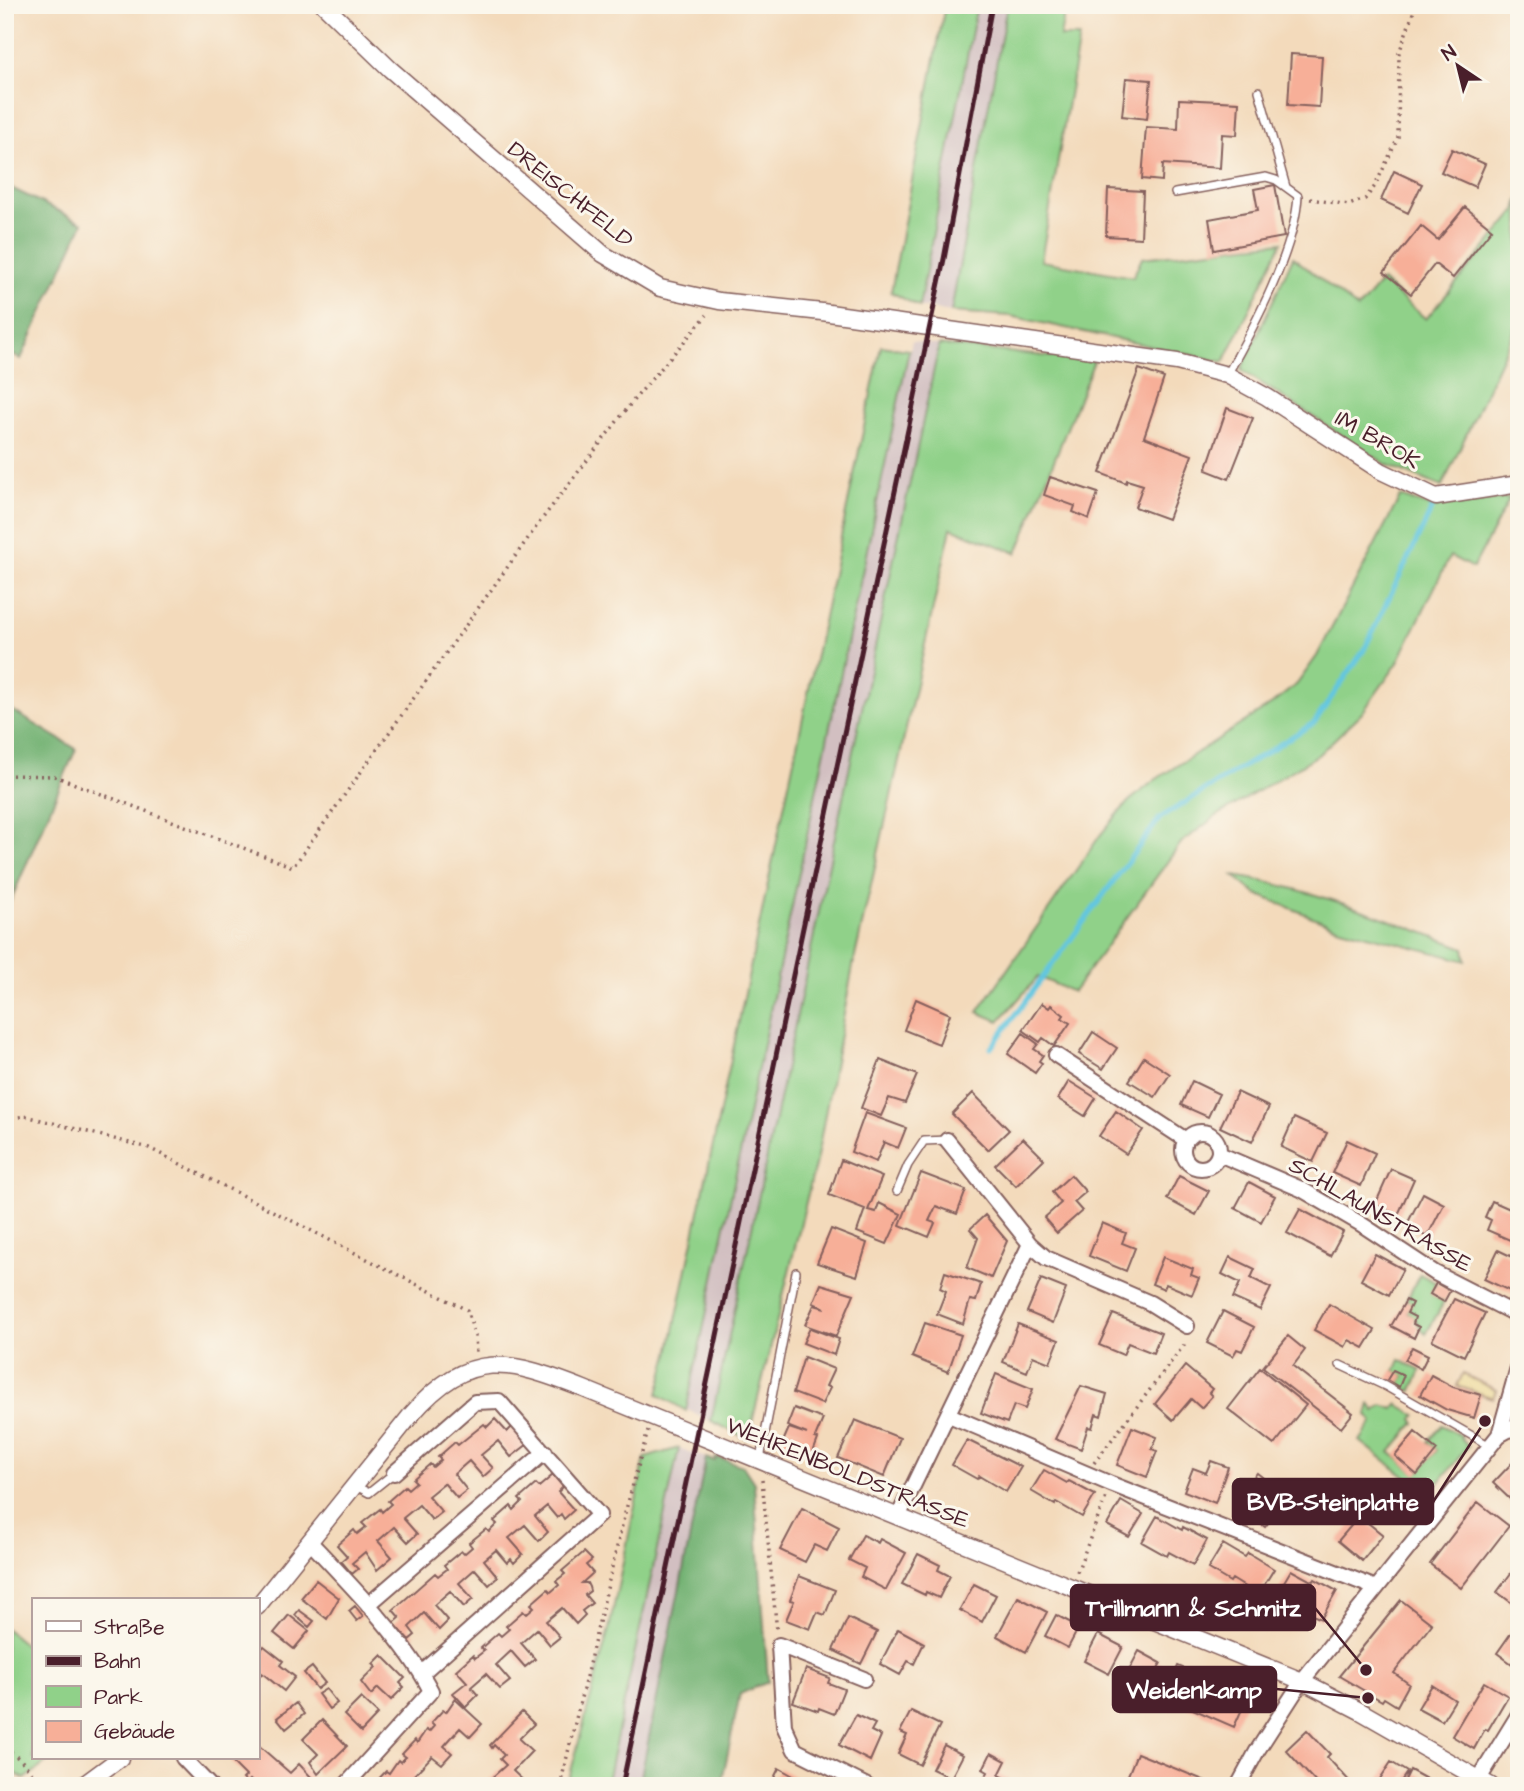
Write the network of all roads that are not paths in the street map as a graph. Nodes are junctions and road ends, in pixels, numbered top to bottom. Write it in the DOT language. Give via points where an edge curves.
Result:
graph roads {
  1 [pos="324,5"];
  2 [pos="1259,91"];
  3 [pos="1287,187"];
  4 [pos="1175,193"];
  5 [pos="1006,338"];
  6 [pos="1227,375"];
  7 [pos="1519,484"];
  8 [pos="1056,1055"];
  9 [pos="947,1140"];
  10 [pos="1186,1140"];
  11 [pos="1219,1154"];
  12 [pos="897,1191"];
  13 [pos="1030,1244"];
  14 [pos="796,1272"];
  15 [pos="1519,1316"];
  16 [pos="1187,1326"];
  17 [pos="1519,1364"];
  18 [pos="1340,1365"];
  19 [pos="949,1415"];
  20 [pos="1519,1424"];
  21 [pos="1494,1440"];
  22 [pos="545,1452"];
  23 [pos="760,1460"];
  24 [pos="394,1473"];
  25 [pos="355,1486"];
  26 [pos="898,1517"];
  27 [pos="310,1542"];
  28 [pos="1376,1588"];
  29 [pos="259,1605"];
  30 [pos="368,1605"];
  31 [pos="422,1673"];
  32 [pos="864,1679"];
  33 [pos="1302,1681"];
  34 [pos="1519,1714"];
  35 [pos="117,1760"];
  36 [pos="185,1760"];
  37 [pos="1485,1782"];
  38 [pos="82,1786"];
  39 [pos="210,1786"];
  40 [pos="345,1786"];
  41 [pos="867,1786"];
  42 [pos="1238,1786"];
  1 -- 5 [label="street, DREISCHFELD" via="390,69 603,254 660,288 719,301"];
  2 -- 3 [label="lane"];
  3 -- 4 [label="lane" via="1266,177"];
  3 -- 6 [label="lane" via="1298,195 1285,254"];
  5 -- 6 [label="street, IM BROK" via="1177,362"];
  6 -- 7 [label="street, IM BROK" via="1381,471 1436,497"];
  8 -- 10 [label="street"];
  9 -- 12 [label="lane" via="924,1141"];
  9 -- 13 [label="street"];
  10 -- 11 [label="street, SCHLAUNSTRASSE" via="1197,1132 1210,1134 1218,1142"];
  10 -- 11 [label="street" via="1184,1155 1194,1166 1209,1166"];
  11 -- 15 [label="street, SCHLAUNSTRASSE" via="1301,1189 1435,1273"];
  13 -- 16 [label="street" via="1046,1258 1150,1303"];
  13 -- 19 [label="street"];
  14 -- 23 [label="lane"];
  17 -- 21 [label="street"];
  18 -- 21 [label="lane"];
  19 -- 26 [label="street"];
  19 -- 28 [label="street"];
  20 -- 21 [label="street"];
  21 -- 28 [label="street"];
  22 -- 24 [label="street" via="499,1401 475,1402"];
  22 -- 30 [label="street"];
  22 -- 31 [label="street" via="599,1515"];
  23 -- 25 [label="street, WEHRENBOLDSTRASSE" via="537,1371 494,1364 448,1380 435,1390"];
  23 -- 26 [label="street, WEHRENBOLDSTRASSE"];
  24 -- 25 [label="lane" via="369,1493"];
  25 -- 27 [label="street, WEHRENBOLDSTRASSE"];
  26 -- 33 [label="street, WEHRENBOLDSTRASSE"];
  27 -- 29 [label="street, WEHRENBOLDSTRASSE"];
  27 -- 30 [label="street"];
  28 -- 33 [label="street"];
  30 -- 31 [label="street"];
  31 -- 40 [label="street" via="431,1692"];
  32 -- 41 [label="street" via="779,1645 784,1726 795,1750"];
  33 -- 37 [label="street, WEHRENBOLDSTRASSE"];
  33 -- 42 [label="street"];
  34 -- 37 [label="street"];
  35 -- 38 [label="street"];
  36 -- 39 [label="street"];
}
